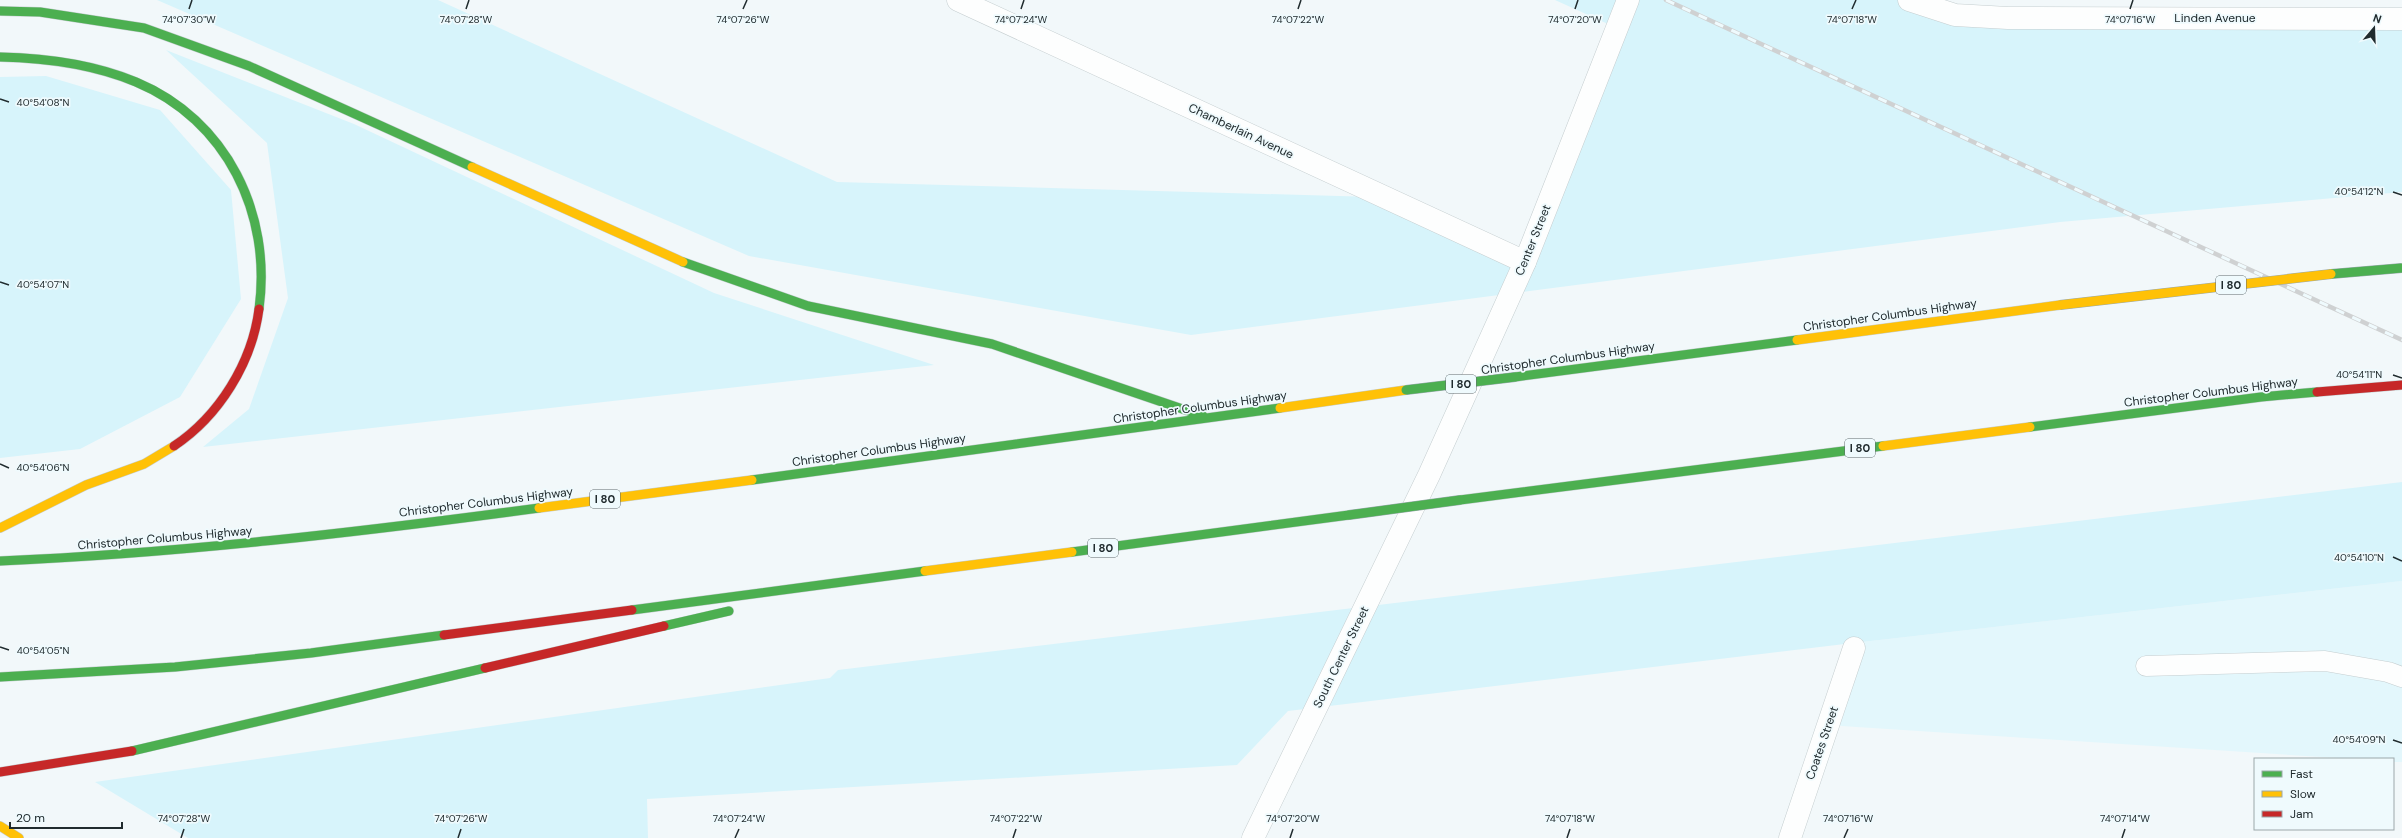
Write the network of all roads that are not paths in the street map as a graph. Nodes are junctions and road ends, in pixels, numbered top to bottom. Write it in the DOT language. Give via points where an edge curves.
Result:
graph roads {
  1 [pos="958,0"];
  2 [pos="1628,0"];
  3 [pos="1910,0"];
  4 [pos="0,11"];
  5 [pos="2402,19"];
  6 [pos="0,57"];
  7 [pos="1525,262"];
  8 [pos="2402,268"];
  9 [pos="2402,385"];
  10 [pos="1208,418"];
  11 [pos="1429,475"];
  12 [pos="0,528"];
  13 [pos="0,561"];
  14 [pos="857,582"];
  15 [pos="771,602"];
  16 [pos="740,609"];
  17 [pos="1854,648"];
  18 [pos="2146,666"];
  19 [pos="0,676"];
  20 [pos="2402,677"];
  21 [pos="0,772"];
  22 [pos="0,826"];
  23 [pos="19,838"];
  24 [pos="1253,838"];
  25 [pos="1790,838"];
  1 -- 7 [label="street, Chamberlain Avenue"];
  2 -- 7 [label="street, Center Street"];
  3 -- 5 [label="street, Linden Avenue" via="1955,14 2008,18"];
  4 -- 10 [label="main road" via="40,12 144,28 249,66 699,269 808,306 992,344"];
  6 -- 12 [label="main road" via="86,66 113,73 156,91 184,109 208,132 229,158 245,187 257,219 263,253 264,286 259,320 249,353 237,377 213,411 190,435 162,455 98,480"];
  7 -- 11 [label="street, Center Street"];
  8 -- 10 [label="main road, Christopher Columbus Highway / I 80, bridge" via="2060,304"];
  9 -- 14 [label="main road, Christopher Columbus Highway / I 80, bridge" via="2261,397 1460,500"];
  10 -- 13 [label="main road, Christopher Columbus Highway / I 80" via="317,535 181,551"];
  11 -- 24 [label="street, South Center Street"];
  14 -- 15 [label="main road"];
  14 -- 19 [label="main road, Christopher Columbus Highway / I 80" via="311,653 175,667"];
  16 -- 21 [label="main road" via="134,751"];
  17 -- 25 [label="street, Coates Street"];
  18 -- 20 [label="lane" via="2325,661 2388,672"];
  22 -- 23 [label="main road"];
}
